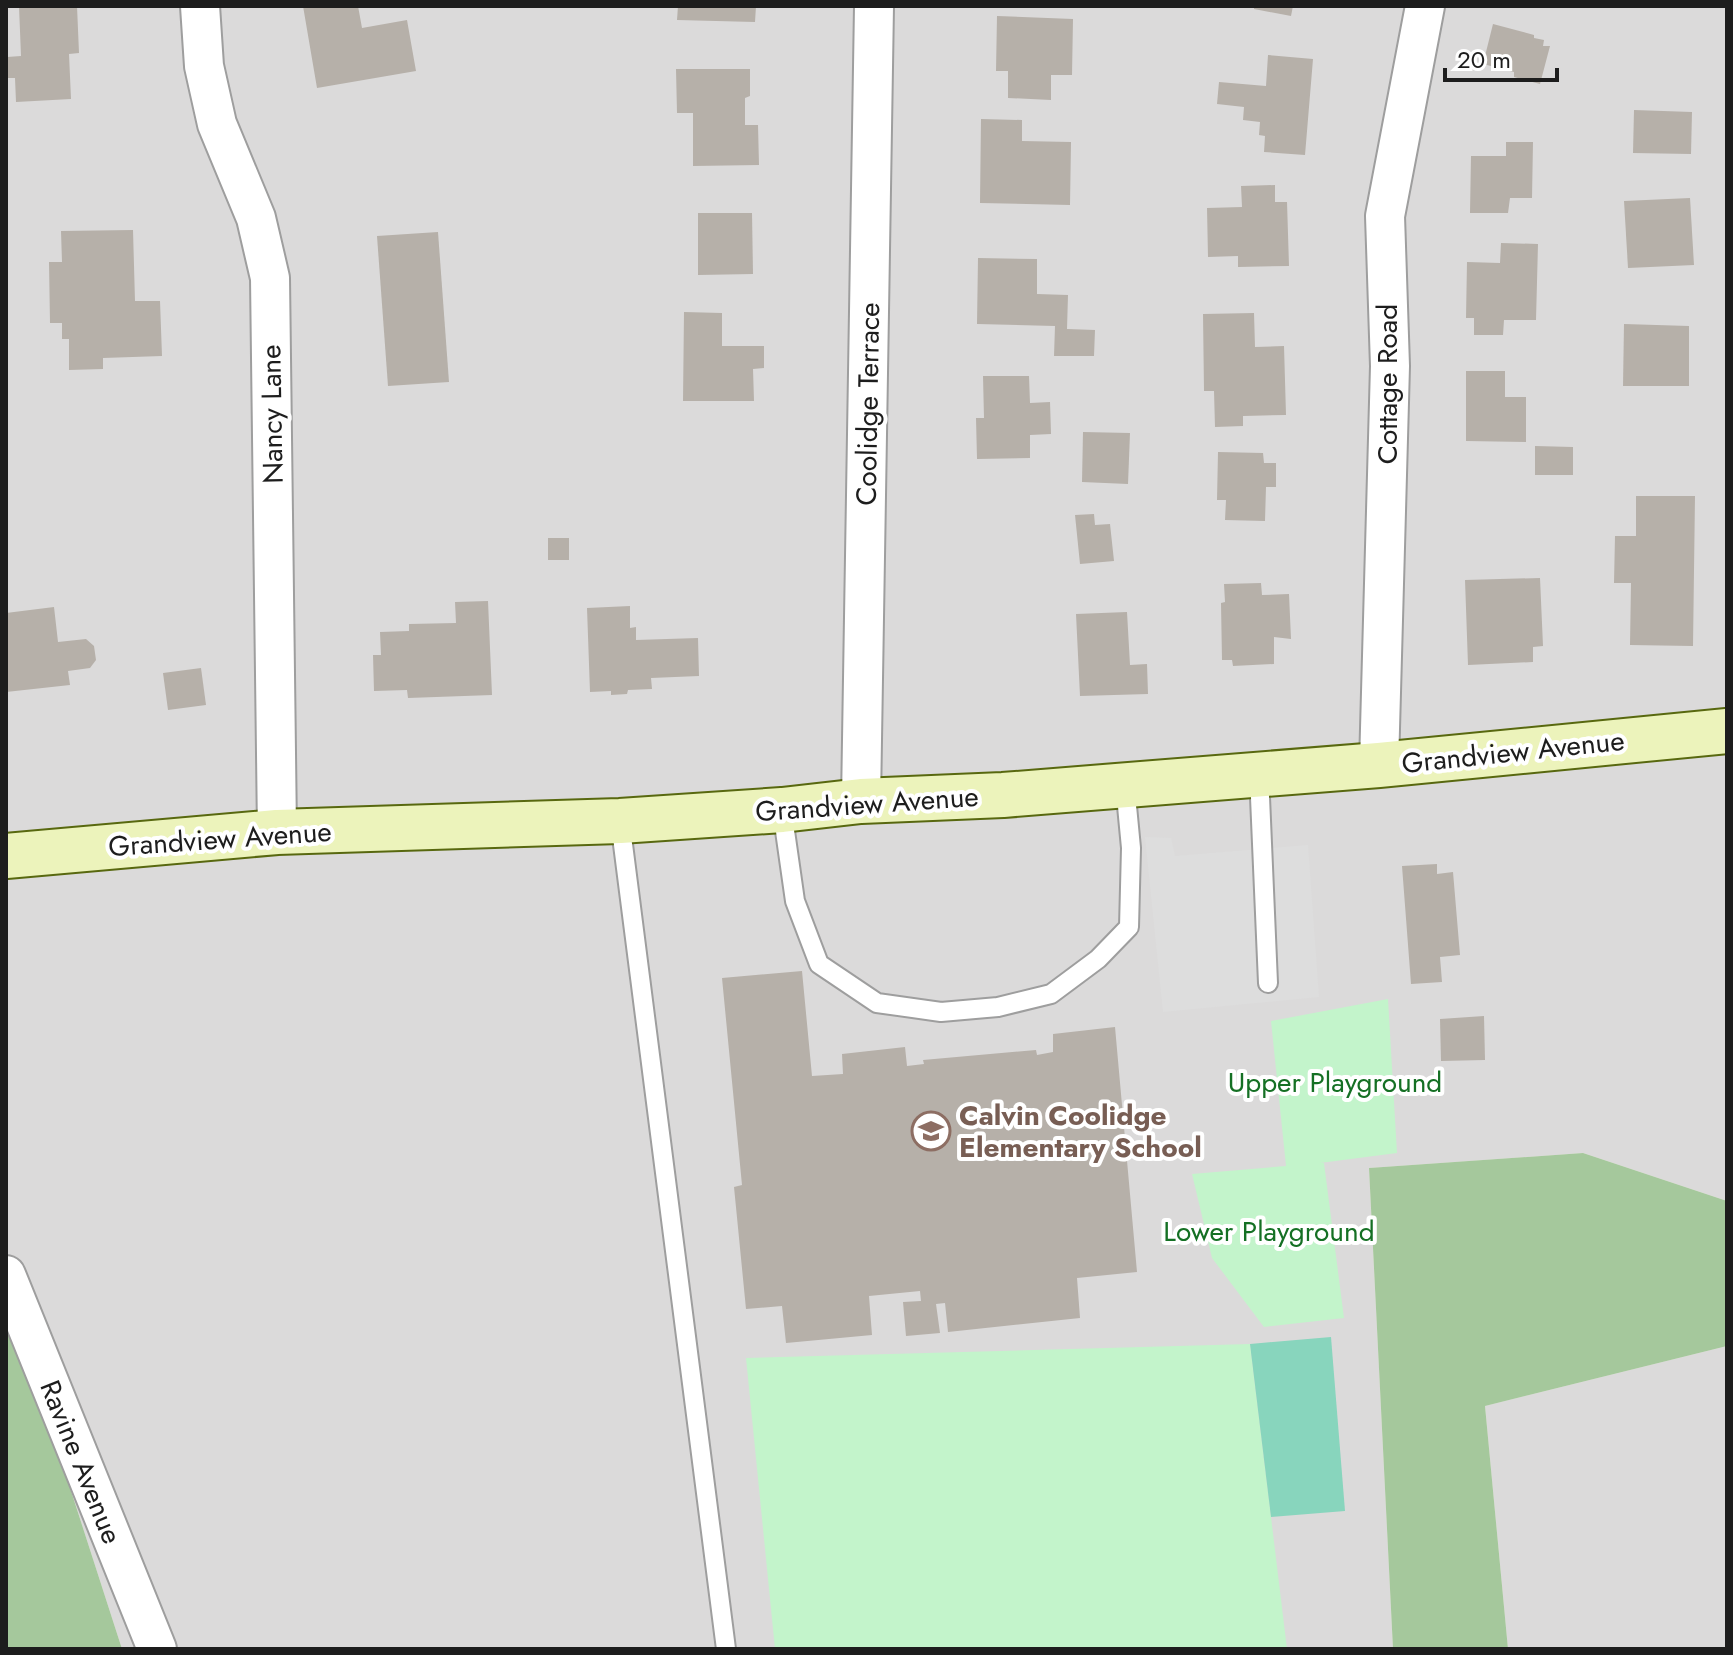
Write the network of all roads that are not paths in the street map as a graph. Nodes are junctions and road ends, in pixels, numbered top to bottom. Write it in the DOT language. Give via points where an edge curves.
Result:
graph roads {
  1 [pos="200,6"];
  2 [pos="874,6"];
  3 [pos="1425,6"];
  4 [pos="1727,731"];
  5 [pos="1379,765"];
  6 [pos="1259,774"];
  7 [pos="1125,785"];
  8 [pos="861,801"];
  9 [pos="782,810"];
  10 [pos="620,821"];
  11 [pos="277,832"];
  12 [pos="6,856"];
  13 [pos="1268,983"];
  14 [pos="6,1275"];
  15 [pos="157,1649"];
  16 [pos="726,1649"];
  1 -- 11 [label="street, Nancy Lane" via="204,66 217,124 256,218 270,278"];
  2 -- 8 [label="street, Coolidge Terrace"];
  3 -- 5 [label="street, Cottage Road" via="1385,216 1390,366"];
  4 -- 5 [label="street, Grandview Avenue"];
  5 -- 6 [label="street, Grandview Avenue"];
  6 -- 7 [label="street, Grandview Avenue"];
  6 -- 13 [label="lane"];
  7 -- 8 [label="street, Grandview Avenue"];
  7 -- 9 [label="lane" via="1131,848 1129,927 1098,959 1051,994 998,1007 941,1012 877,1003 819,964 795,901"];
  8 -- 9 [label="street, Grandview Avenue"];
  9 -- 10 [label="street, Grandview Avenue"];
  10 -- 11 [label="street, Grandview Avenue"];
  10 -- 16 [label="lane"];
  11 -- 12 [label="street, Grandview Avenue"];
  14 -- 15 [label="street, Ravine Avenue"];
}
